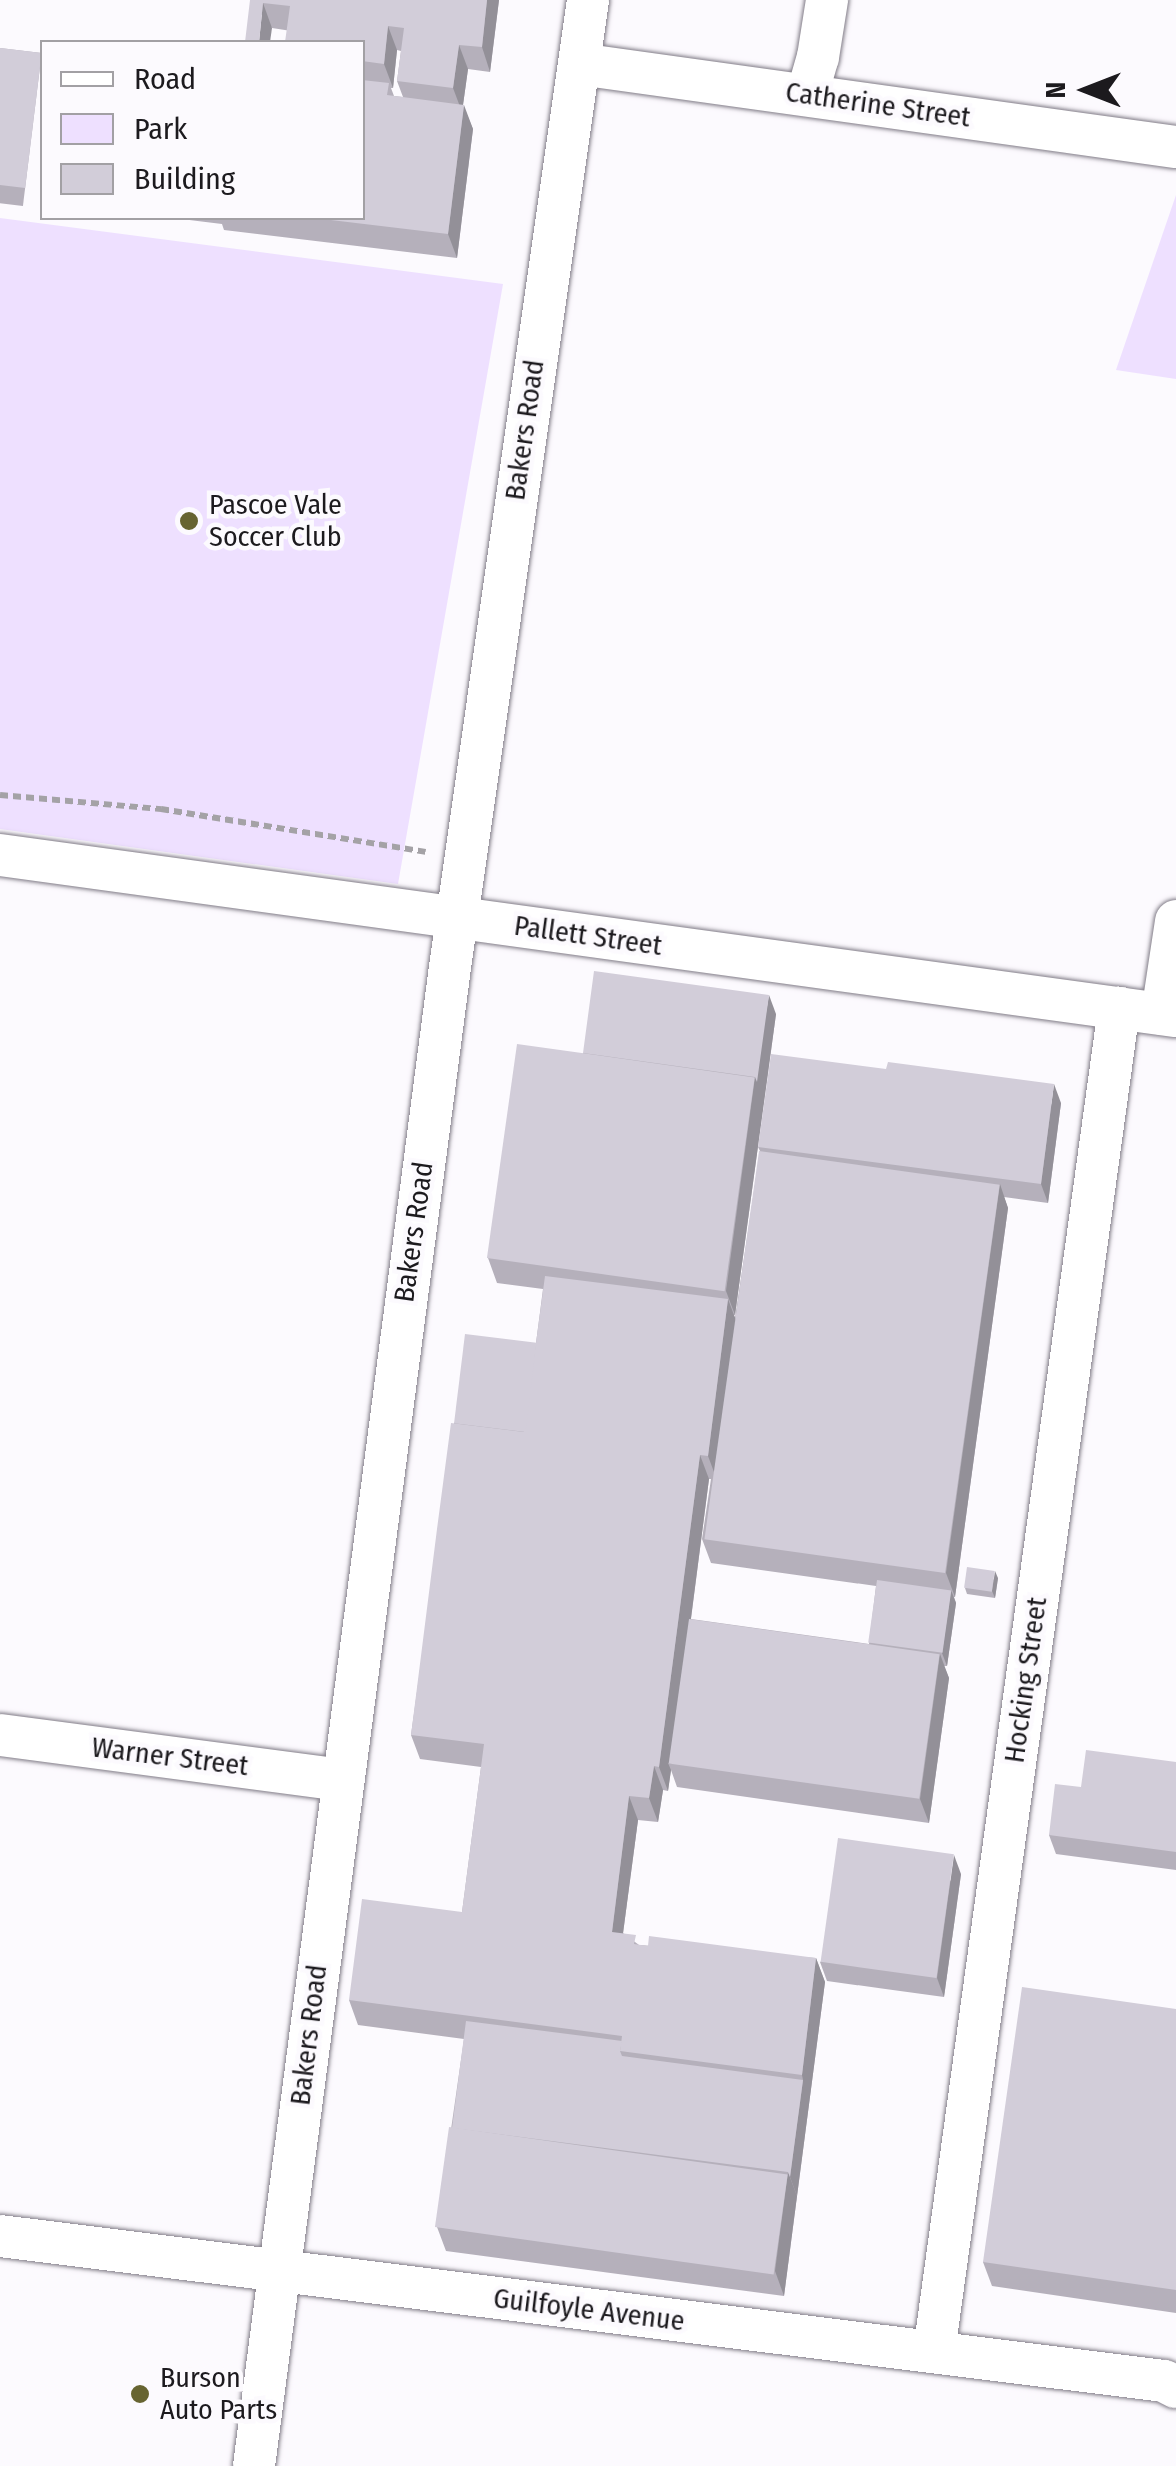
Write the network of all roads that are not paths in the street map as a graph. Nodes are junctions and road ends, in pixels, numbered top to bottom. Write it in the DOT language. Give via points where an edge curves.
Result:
graph roads {
  1 [pos="588,0"];
  2 [pos="827,0"];
  3 [pos="579,64"];
  4 [pos="807,94"];
  5 [pos="1176,147"];
  6 [pos="0,855"];
  7 [pos="458,918"];
  8 [pos="1176,922"];
  9 [pos="1118,1008"];
  10 [pos="1169,1015"];
  11 [pos="0,1735"];
  12 [pos="341,1780"];
  13 [pos="0,2236"];
  14 [pos="279,2273"];
  15 [pos="934,2352"];
  16 [pos="1176,2387"];
  17 [pos="254,2466"];
  1 -- 3 [label="street, Bakers Road"];
  2 -- 4 [label="street"];
  3 -- 4 [label="street, Catherine Street"];
  3 -- 7 [label="street, Bakers Road"];
  4 -- 5 [label="street, Catherine Street"];
  6 -- 7 [label="street, Pallett Street"];
  7 -- 9 [label="street, Pallett Street"];
  7 -- 12 [label="street, Bakers Road"];
  8 -- 10 [label="street"];
  9 -- 10 [label="street, Pallett Street"];
  9 -- 15 [label="street, Hocking Street"];
  11 -- 12 [label="street, Warner Street"];
  12 -- 14 [label="street, Bakers Road"];
  13 -- 14 [label="street, Guilfoyle Avenue"];
  14 -- 15 [label="street, Guilfoyle Avenue"];
  14 -- 17 [label="street, Bakers Road"];
  15 -- 16 [label="street, Guilfoyle Avenue"];
}
